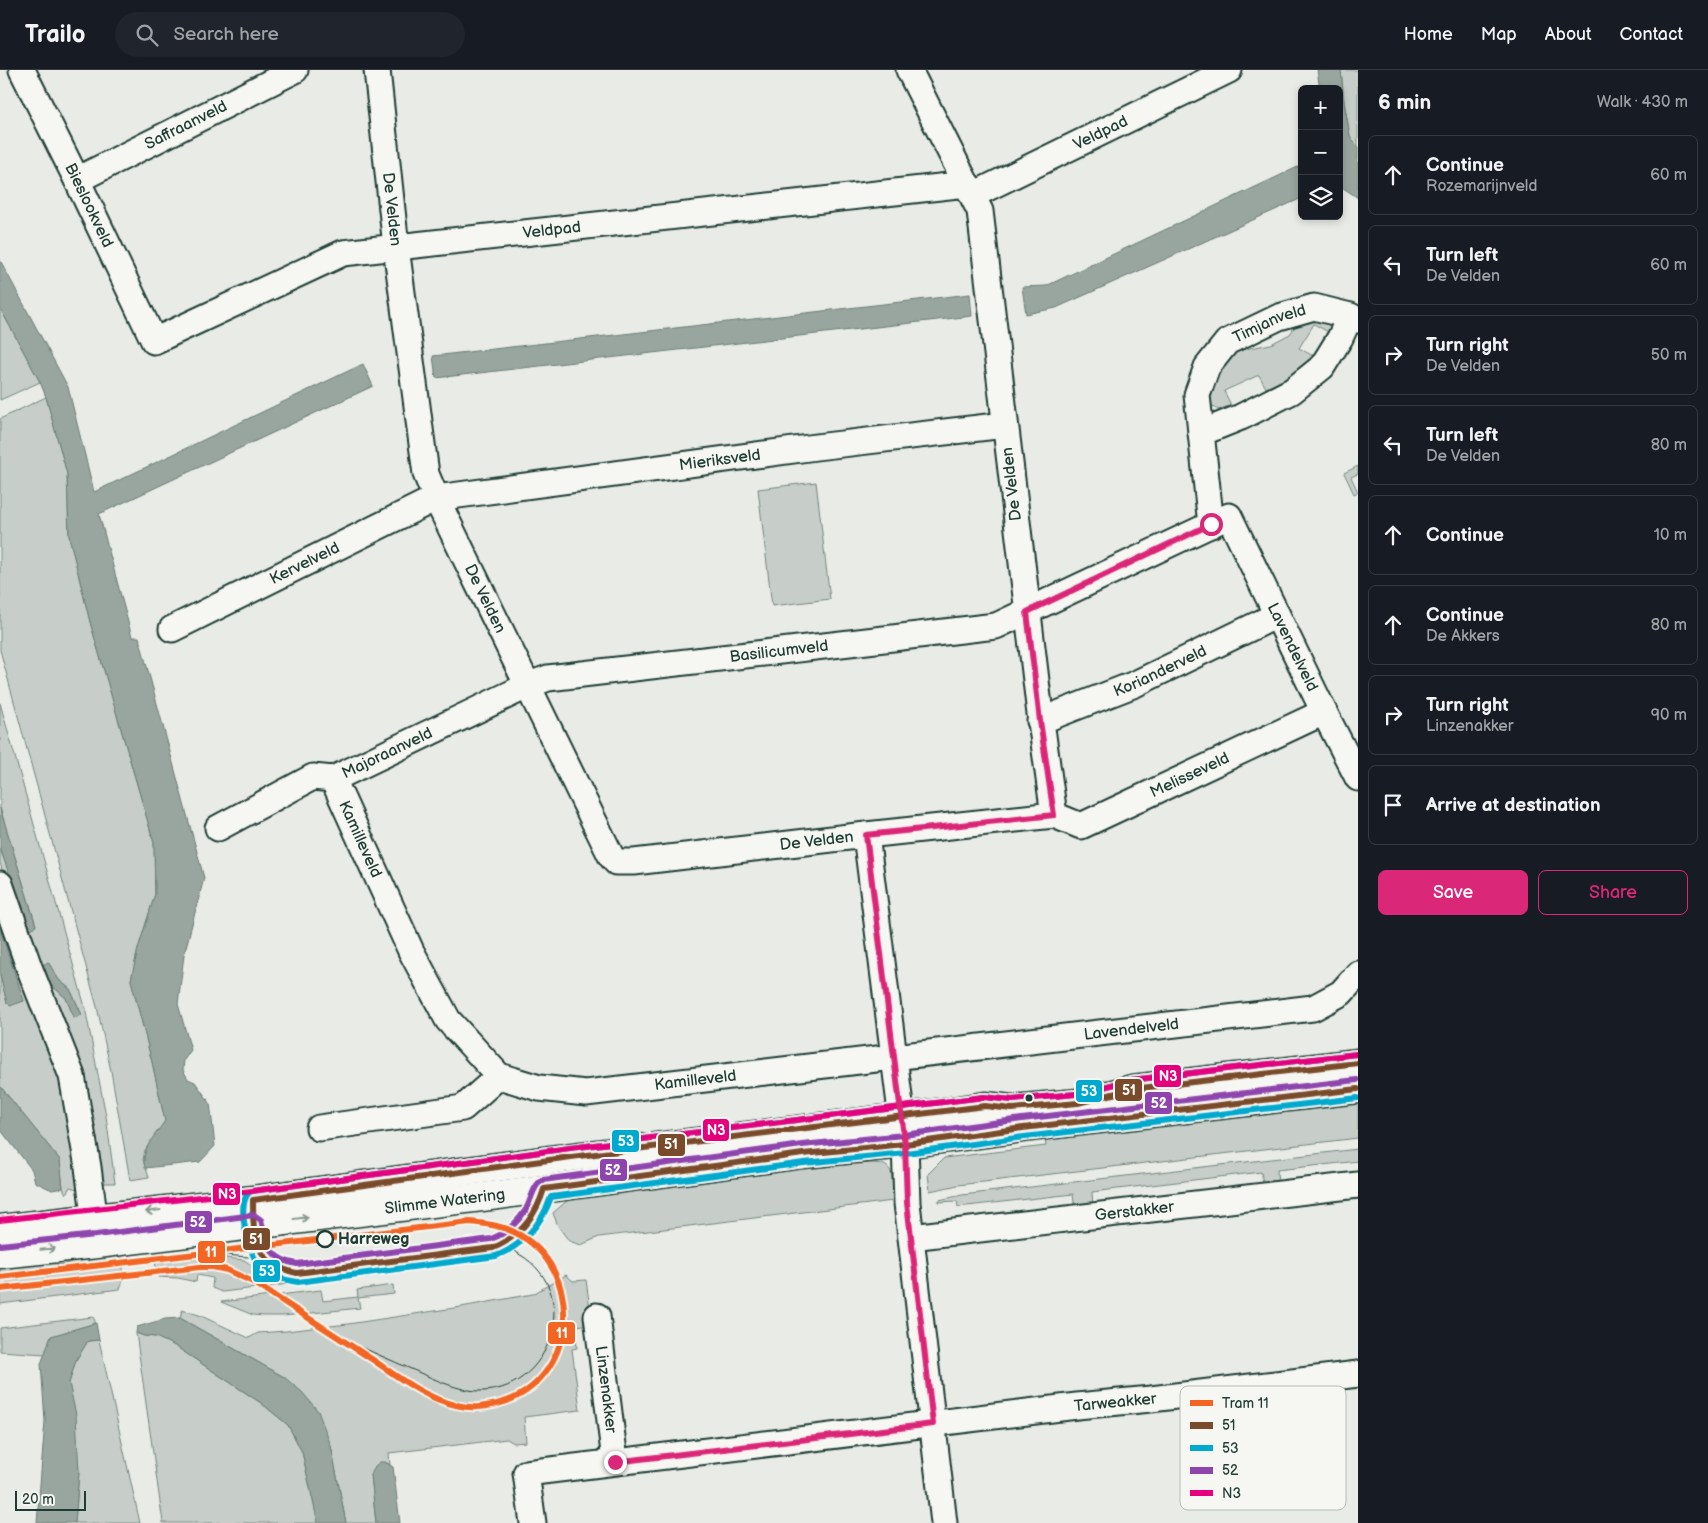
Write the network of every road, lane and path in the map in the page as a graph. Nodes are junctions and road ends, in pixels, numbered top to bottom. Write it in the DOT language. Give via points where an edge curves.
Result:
graph roads {
  1 [pos="22,70"];
  2 [pos="295,70"];
  3 [pos="377,70"];
  4 [pos="910,70"];
  5 [pos="1229,70"];
  6 [pos="77,180"];
  7 [pos="970,189"];
  8 [pos="396,246"];
  9 [pos="1354,318"];
  10 [pos="154,341"];
  11 [pos="1005,426"];
  12 [pos="1201,432"];
  13 [pos="436,498"];
  14 [pos="1220,520"];
  15 [pos="1027,612"];
  16 [pos="1277,615"];
  17 [pos="172,629"];
  18 [pos="529,685"];
  19 [pos="1324,712"];
  20 [pos="1040,721"];
  21 [pos="1358,778"];
  22 [pos="333,779"];
  23 [pos="1054,815"];
  24 [pos="218,828"];
  25 [pos="866,835"];
  26 [pos="0,884"];
  27 [pos="1358,974"];
  28 [pos="894,1057"];
  29 [pos="1358,1064"];
  30 [pos="499,1076"];
  31 [pos="1358,1090"];
  32 [pos="319,1128"];
  33 [pos="904,1131"];
  34 [pos="1358,1185"];
  35 [pos="0,1229"];
  36 [pos="96,1231"];
  37 [pos="912,1237"];
  38 [pos="0,1254"];
  39 [pos="597,1316"];
  40 [pos="1358,1374"];
  41 [pos="1256,1386"];
  42 [pos="1180,1395"];
  43 [pos="933,1424"];
  44 [pos="615,1462"];
  45 [pos="532,1523"];
  46 [pos="944,1523"];
  1 -- 6 [label="street, Bieslookveld"];
  2 -- 6 [label="street, Saffraanveld"];
  3 -- 8 [label="street, De Velden"];
  4 -- 7 [label="street, De Velden"];
  5 -- 7 [label="street, Veldpad"];
  6 -- 10 [label="street, Bieslookveld"];
  7 -- 8 [label="street, Veldpad"];
  7 -- 11 [label="street, De Velden" via="980,211"];
  8 -- 10 [label="street, Veldpad" via="343,253"];
  8 -- 13 [label="street, De Velden" via="426,474"];
  9 -- 12 [label="street, Timjanveld" via="1322,367 1292,391 1241,417"];
  9 -- 12 [label="street, Timjanveld" via="1314,307 1279,317 1228,342 1207,367 1198,394"];
  11 -- 13 [label="street, Mieriksveld" via="816,447"];
  11 -- 15 [label="street, De Velden"];
  12 -- 14 [label="street, Timjanveld"];
  13 -- 17 [label="street, Kervelveld"];
  13 -- 18 [label="street, De Velden"];
  14 -- 15 [label="street, Basilicumveld"];
  14 -- 16 [label="street, Lavendelveld"];
  15 -- 18 [label="street, Basilicumveld" via="996,626 548,678"];
  15 -- 20 [label="street, De Velden"];
  16 -- 19 [label="street, Lavendelveld"];
  16 -- 20 [label="street, Korianderveld" via="1135,684"];
  18 -- 22 [label="street, Majoraanveld"];
  18 -- 25 [label="street, De Velden" via="616,862"];
  19 -- 21 [label="street, Lavendelveld"];
  19 -- 23 [label="street, Melisseveld" via="1081,826"];
  20 -- 23 [label="street, De Velden"];
  22 -- 24 [label="street, Majoraanveld" via="313,777"];
  22 -- 30 [label="street, Kamilleveld" via="411,952 448,1020"];
  23 -- 25 [label="street, De Velden"];
  25 -- 28 [label="street, De Velden"];
  26 -- 36 [label="street" via="72,1076"];
  27 -- 28 [label="street, Lavendelveld" via="1341,993 1313,1008"];
  28 -- 30 [label="street, Kamilleveld" via="586,1093 539,1088"];
  28 -- 33 [label="street, De Velden"];
  29 -- 33 [label="street, Slimme Watering" via="1132,1089 1068,1104 1012,1108 985,1106"];
  30 -- 32 [label="street" via="463,1108"];
  31 -- 33 [label="street, Slimme Watering" via="1023,1128"];
  33 -- 36 [label="street, Slimme Watering" via="581,1156 253,1200"];
  33 -- 37 [label="street, De Velden"];
  34 -- 37 [label="street, Gerstakker"];
  35 -- 36 [label="street"];
  38 -- 36 [label="street, one-way"];
  37 -- 43 [label="street, De Velden"];
  39 -- 44 [label="street, Linzenakker"];
  40 -- 41 [label="street, Tarweakker"];
  42 -- 43 [label="street, Tarweakker"];
  43 -- 44 [label="street"];
  43 -- 46 [label="street, De Velden"];
  44 -- 45 [label="street" via="526,1473"];
}
